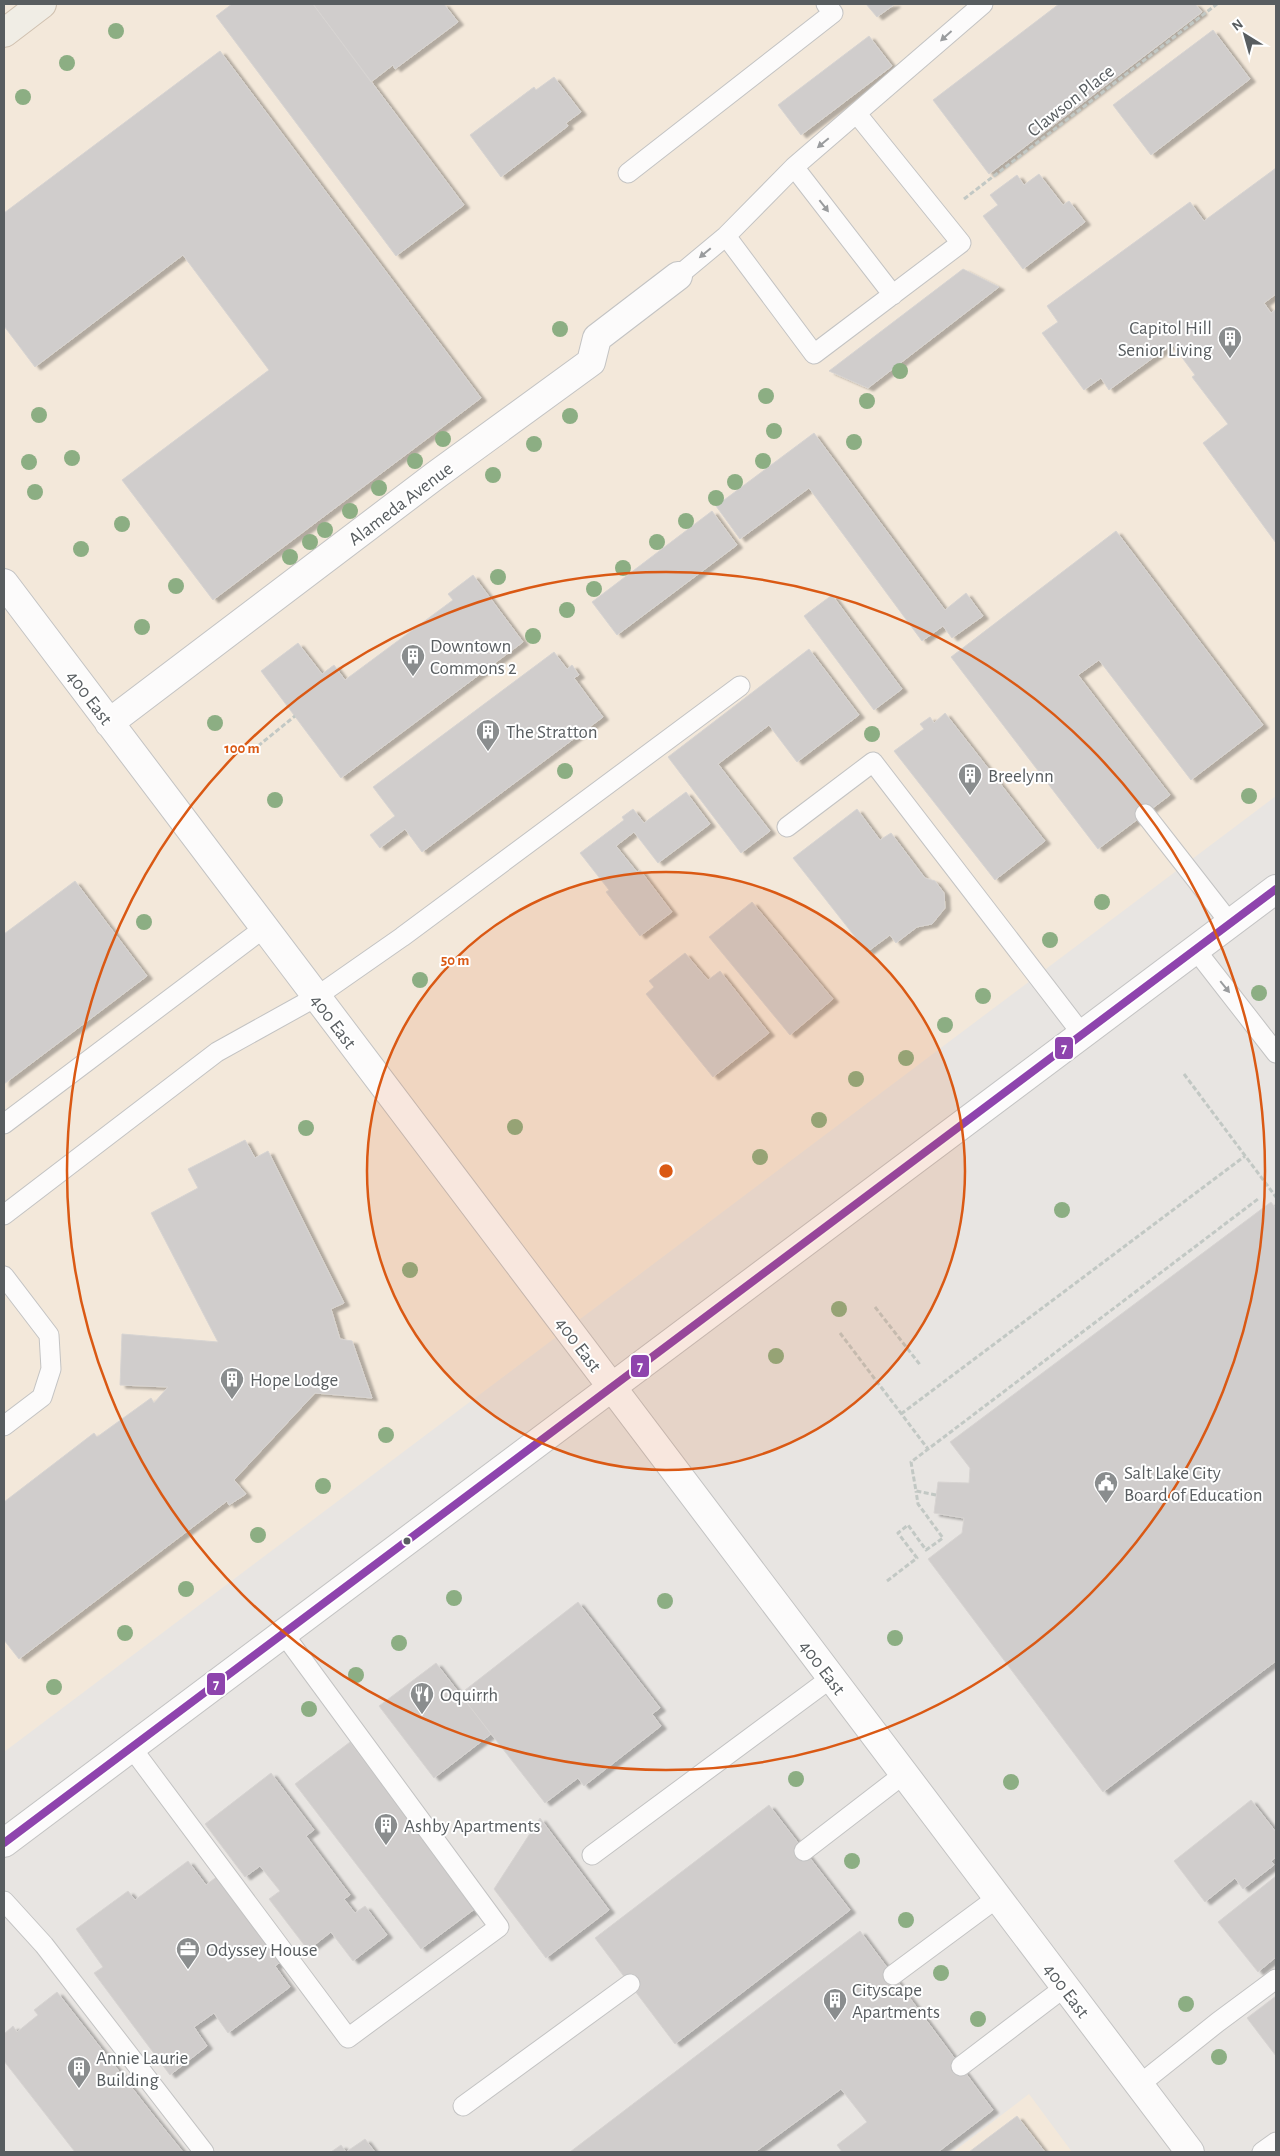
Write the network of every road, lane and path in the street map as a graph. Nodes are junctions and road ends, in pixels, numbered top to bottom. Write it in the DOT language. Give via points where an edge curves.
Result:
graph roads {
  1 [pos="42,4"];
  2 [pos="826,4"];
  3 [pos="983,4"];
  4 [pos="1217,4"];
  5 [pos="4,33"];
  6 [pos="857,114"];
  7 [pos="794,167"];
  8 [pos="628,173"];
  9 [pos="940,217"];
  10 [pos="726,236"];
  11 [pos="678,276"];
  12 [pos="893,295"];
  13 [pos="4,583"];
  14 [pos="740,686"];
  15 [pos="295,716"];
  16 [pos="109,723"];
  17 [pos="258,746"];
  18 [pos="1145,814"];
  19 [pos="787,827"];
  20 [pos="1276,888"];
  21 [pos="1230,923"];
  22 [pos="264,928"];
  23 [pos="1195,949"];
  24 [pos="316,996"];
  25 [pos="1082,1034"];
  26 [pos="1276,1053"];
  27 [pos="1184,1074"];
  28 [pos="4,1124"];
  29 [pos="1245,1156"];
  30 [pos="1276,1197"];
  31 [pos="1258,1199"];
  32 [pos="4,1215"];
  33 [pos="4,1276"];
  34 [pos="875,1306"];
  35 [pos="840,1333"];
  36 [pos="921,1366"];
  37 [pos="612,1387"];
  38 [pos="901,1414"];
  39 [pos="4,1426"];
  40 [pos="928,1449"];
  41 [pos="916,1491"];
  42 [pos="936,1495"];
  43 [pos="887,1581"];
  44 [pos="283,1633"];
  45 [pos="831,1678"];
  46 [pos="131,1747"];
  47 [pos="904,1774"];
  48 [pos="4,1843"];
  49 [pos="804,1851"];
  50 [pos="592,1854"];
  51 [pos="997,1898"];
  52 [pos="4,1902"];
  53 [pos="893,1975"];
  54 [pos="1276,1979"];
  55 [pos="630,1984"];
  56 [pos="1065,1987"];
  57 [pos="961,2066"];
  58 [pos="1139,2085"];
  59 [pos="463,2106"];
  60 [pos="1276,2142"];
  61 [pos="204,2152"];
  62 [pos="1190,2152"];
  63 [pos="1262,2152"];
  1 -- 5 [label="main road"];
  2 -- 8 [label="lane" via="833,13"];
  3 -- 6 [label="lane, one-way"];
  4 -- 9 [label="path, Clawson Place"];
  6 -- 7 [label="lane, one-way"];
  6 -- 9 [label="lane"];
  7 -- 10 [label="lane"];
  7 -- 12 [label="lane, one-way"];
  9 -- 12 [label="lane" via="961,243"];
  10 -- 11 [label="lane, one-way"];
  10 -- 12 [label="lane" via="814,354"];
  11 -- 16 [label="street, Alameda Avenue" via="597,338 591,362"];
  13 -- 16 [label="street, 400 East"];
  14 -- 24 [label="lane" via="402,937"];
  15 -- 17 [label="path"];
  16 -- 22 [label="street, 400 East"];
  18 -- 21 [label="lane"];
  19 -- 25 [label="lane" via="873,762"];
  20 -- 21 [label="street"];
  21 -- 23 [label="street"];
  22 -- 24 [label="street, 400 East"];
  22 -- 28 [label="lane"];
  23 -- 25 [label="street"];
  23 -- 26 [label="lane, one-way"];
  24 -- 32 [label="lane" via="217,1052"];
  24 -- 37 [label="street, 400 East"];
  25 -- 37 [label="street"];
  27 -- 29 [label="path"];
  29 -- 30 [label="path"];
  29 -- 38 [label="path"];
  31 -- 40 [label="path"];
  33 -- 39 [label="lane" via="49,1335 51,1369 42,1397"];
  34 -- 36 [label="path"];
  35 -- 38 [label="path"];
  37 -- 44 [label="street"];
  37 -- 45 [label="street, 400 East"];
  38 -- 40 [label="path"];
  40 -- 41 [label="path" via="911,1462"];
  41 -- 42 [label="path"];
  41 -- 43 [label="path" via="918,1504 943,1538 926,1550 908,1525 898,1533 917,1558"];
  44 -- 46 [label="street"];
  44 -- 46 [label="lane" via="499,1927 348,2038"];
  45 -- 47 [label="street, 400 East"];
  45 -- 50 [label="lane"];
  46 -- 48 [label="street"];
  47 -- 49 [label="lane"];
  47 -- 51 [label="street, 400 East"];
  51 -- 53 [label="lane"];
  51 -- 56 [label="street, 400 East"];
  52 -- 61 [label="lane" via="44,1944"];
  54 -- 58 [label="lane"];
  55 -- 59 [label="lane"];
  56 -- 57 [label="lane"];
  56 -- 58 [label="street, 400 East"];
  58 -- 62 [label="street, 400 East"];
  60 -- 63 [label="lane"];
}
